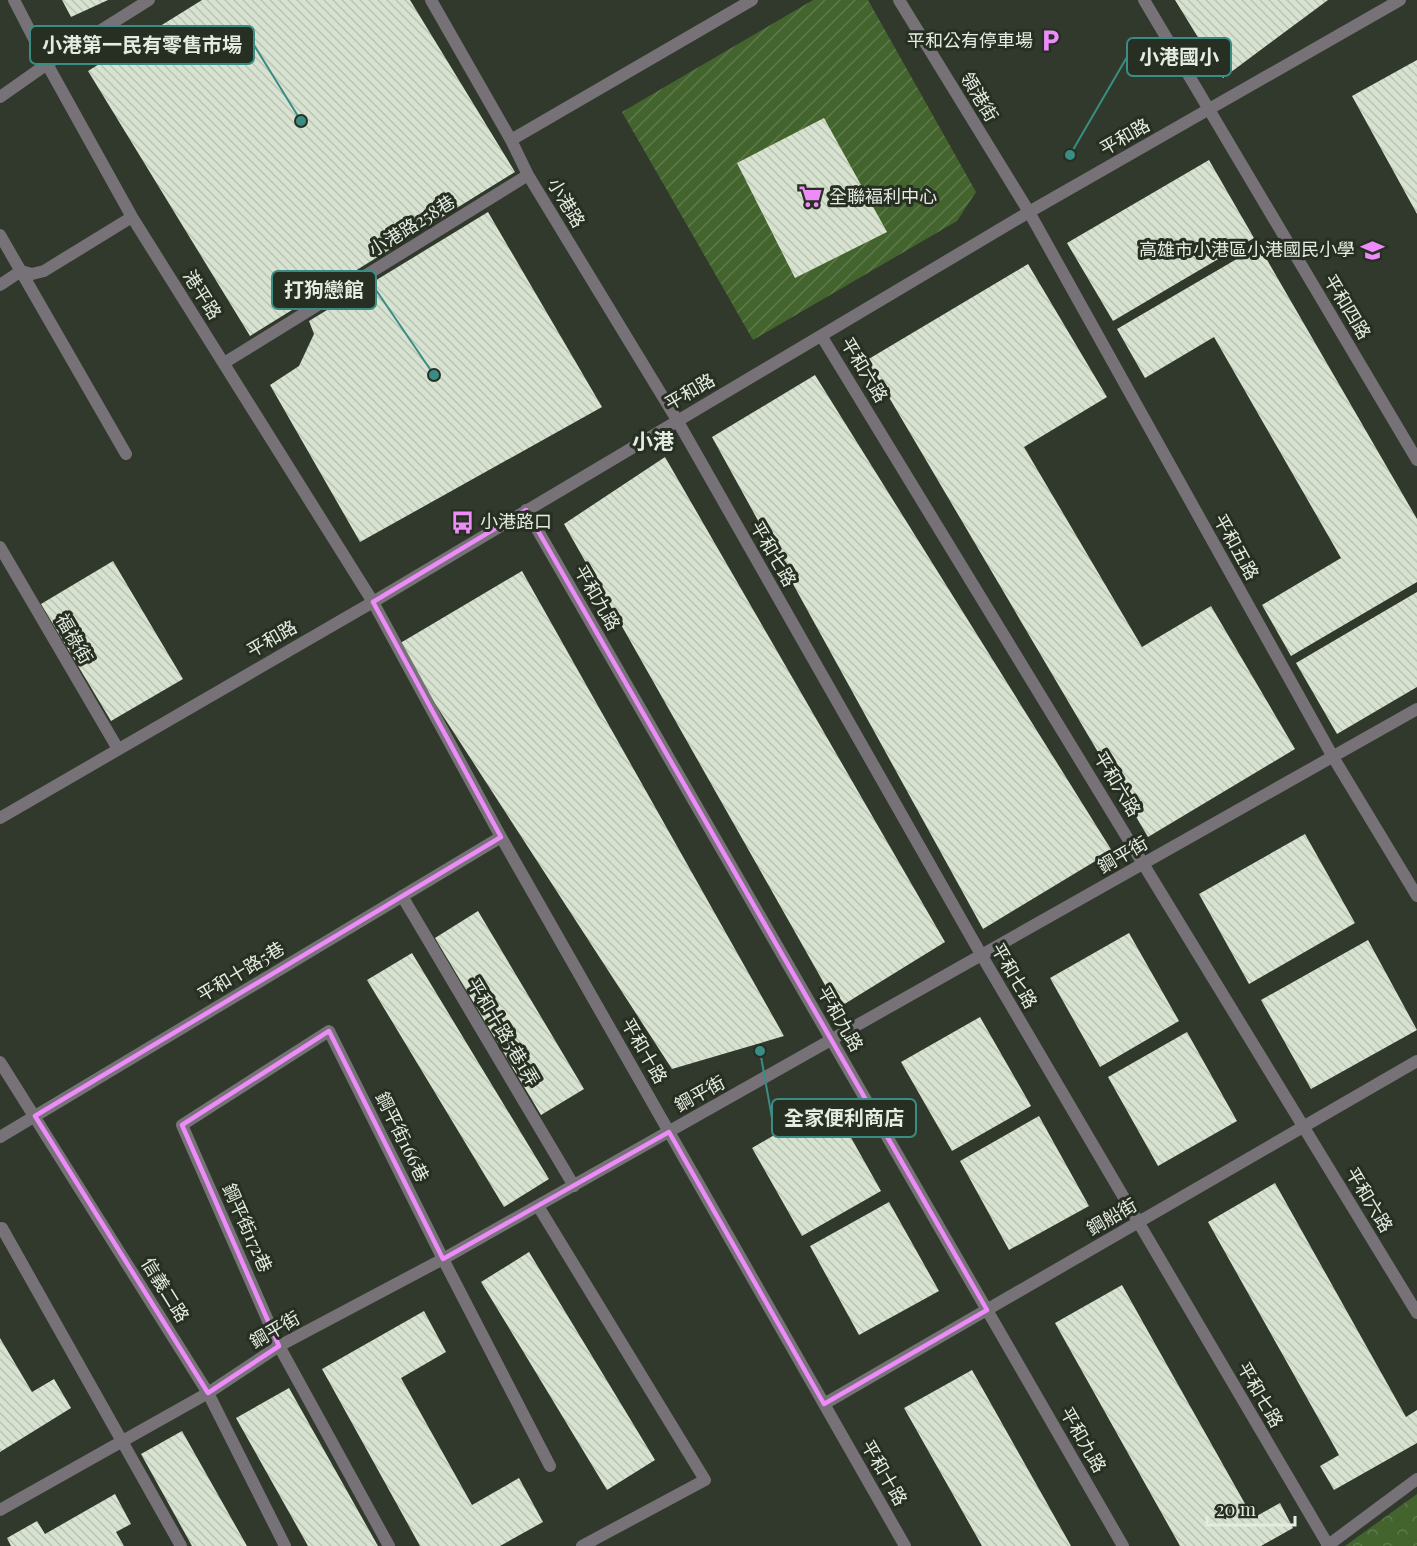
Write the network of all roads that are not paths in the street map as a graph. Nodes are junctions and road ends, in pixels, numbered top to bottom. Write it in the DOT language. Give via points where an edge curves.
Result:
graph roads {
  1 [pos="14,0"];
  2 [pos="149,0"];
  3 [pos="430,0"];
  4 [pos="752,0"];
  5 [pos="899,0"];
  6 [pos="1144,0"];
  7 [pos="1396,1"];
  8 [pos="47,64"];
  9 [pos="0,97"];
  10 [pos="1210,110"];
  11 [pos="511,140"];
  12 [pos="528,175"];
  13 [pos="1029,212"];
  14 [pos="132,217"];
  15 [pos="0,235"];
  16 [pos="21,271"];
  17 [pos="0,285"];
  18 [pos="822,337"];
  19 [pos="224,363"];
  20 [pos="676,420"];
  21 [pos="126,454"];
  22 [pos="1417,460"];
  23 [pos="525,510"];
  24 [pos="0,547"];
  25 [pos="373,602"];
  26 [pos="1417,709"];
  27 [pos="117,749"];
  28 [pos="1333,757"];
  29 [pos="0,818"];
  30 [pos="501,837"];
  31 [pos="1145,864"];
  32 [pos="1413,880"];
  33 [pos="402,896"];
  34 [pos="1417,896"];
  35 [pos="982,956"];
  36 [pos="329,1031"];
  37 [pos="832,1040"];
  38 [pos="1417,1061"];
  39 [pos="0,1062"];
  40 [pos="35,1116"];
  41 [pos="1304,1126"];
  42 [pos="669,1132"];
  43 [pos="0,1137"];
  44 [pos="574,1186"];
  45 [pos="538,1206"];
  46 [pos="1138,1222"];
  47 [pos="2,1228"];
  48 [pos="443,1259"];
  49 [pos="987,1310"];
  50 [pos="1417,1313"];
  51 [pos="279,1346"];
  52 [pos="208,1393"];
  53 [pos="824,1404"];
  54 [pos="122,1441"];
  55 [pos="550,1466"];
  56 [pos="1417,1479"];
  57 [pos="0,1510"];
  58 [pos="181,1546"];
  59 [pos="285,1546"];
  60 [pos="389,1546"];
  61 [pos="582,1546"];
  62 [pos="905,1546"];
  63 [pos="1123,1546"];
  64 [pos="1327,1546"];
  1 -- 8 [label="street, 港平路"];
  2 -- 8 [label="street"];
  3 -- 11 [label="street, 小港路"];
  4 -- 11 [label="street"];
  5 -- 13 [label="street, 領港街"];
  6 -- 10 [label="street, 平和四路"];
  7 -- 10 [label="street, 平和路"];
  8 -- 9 [label="street"];
  8 -- 14 [label="street, 港平路"];
  10 -- 13 [label="street, 平和路"];
  10 -- 22 [label="street, 平和四路"];
  11 -- 12 [label="street, 小港路"];
  12 -- 19 [label="street, 小港路258巷"];
  12 -- 20 [label="street, 小港路"];
  13 -- 18 [label="street, 平和路"];
  13 -- 28 [label="street, 平和五路"];
  14 -- 16 [label="street" via="44,272"];
  14 -- 19 [label="street, 港平路"];
  15 -- 16 [label="street"];
  16 -- 17 [label="street"];
  16 -- 21 [label="street"];
  18 -- 20 [label="street, 平和路"];
  18 -- 31 [label="street, 平和六路"];
  19 -- 25 [label="street, 港平路"];
  20 -- 23 [label="street, 平和路"];
  20 -- 35 [label="street, 平和七路"];
  23 -- 25 [label="street, 平和路"];
  23 -- 37 [label="street, 平和九路"];
  24 -- 27 [label="street, 福祿街"];
  25 -- 27 [label="street, 平和路"];
  25 -- 30 [label="street, 平和十路"];
  26 -- 28 [label="street, 鋼平街"];
  27 -- 29 [label="street, 平和路"];
  28 -- 31 [label="street, 鋼平街"];
  28 -- 32 [label="street, 平和五路"];
  30 -- 33 [label="street, 平和十路5巷"];
  30 -- 42 [label="street, 平和十路"];
  31 -- 35 [label="street, 鋼平街"];
  31 -- 41 [label="street, 平和六路"];
  32 -- 34 [label="street, 平和五路"];
  33 -- 40 [label="street, 平和十路5巷"];
  33 -- 44 [label="street, 平和十路5巷1弄"];
  35 -- 37 [label="street, 鋼平街"];
  35 -- 46 [label="street, 平和七路"];
  36 -- 48 [label="street, 鋼平街166巷"];
  36 -- 51 [label="street, 鋼平街172巷" via="182,1125"];
  37 -- 42 [label="street, 鋼平街"];
  37 -- 49 [label="street, 平和九路"];
  38 -- 41 [label="street, 鋼船街"];
  39 -- 40 [label="street, 信義二路"];
  40 -- 43 [label="street, 平和十路5巷"];
  40 -- 52 [label="street, 信義二路"];
  41 -- 46 [label="street, 鋼船街"];
  41 -- 50 [label="street, 平和六路"];
  42 -- 44 [label="street, 鋼平街"];
  42 -- 53 [label="street, 平和十路"];
  44 -- 45 [label="street, 鋼平街"];
  45 -- 48 [label="street, 鋼平街"];
  45 -- 61 [label="street" via="705,1480"];
  46 -- 49 [label="street, 鋼船街"];
  46 -- 64 [label="street, 平和七路"];
  47 -- 54 [label="street"];
  48 -- 51 [label="street, 鋼平街"];
  48 -- 55 [label="street, 鋼平街166巷"];
  49 -- 53 [label="street, 鋼船街"];
  49 -- 63 [label="street, 平和九路"];
  51 -- 52 [label="street, 鋼平街"];
  51 -- 60 [label="street, 鋼平街172巷"];
  52 -- 54 [label="street, 鋼平街"];
  52 -- 59 [label="street, 信義二路"];
  53 -- 62 [label="street, 平和十路"];
  54 -- 57 [label="street, 鋼平街"];
  54 -- 58 [label="street"];
  56 -- 64 [label="street"];
}
